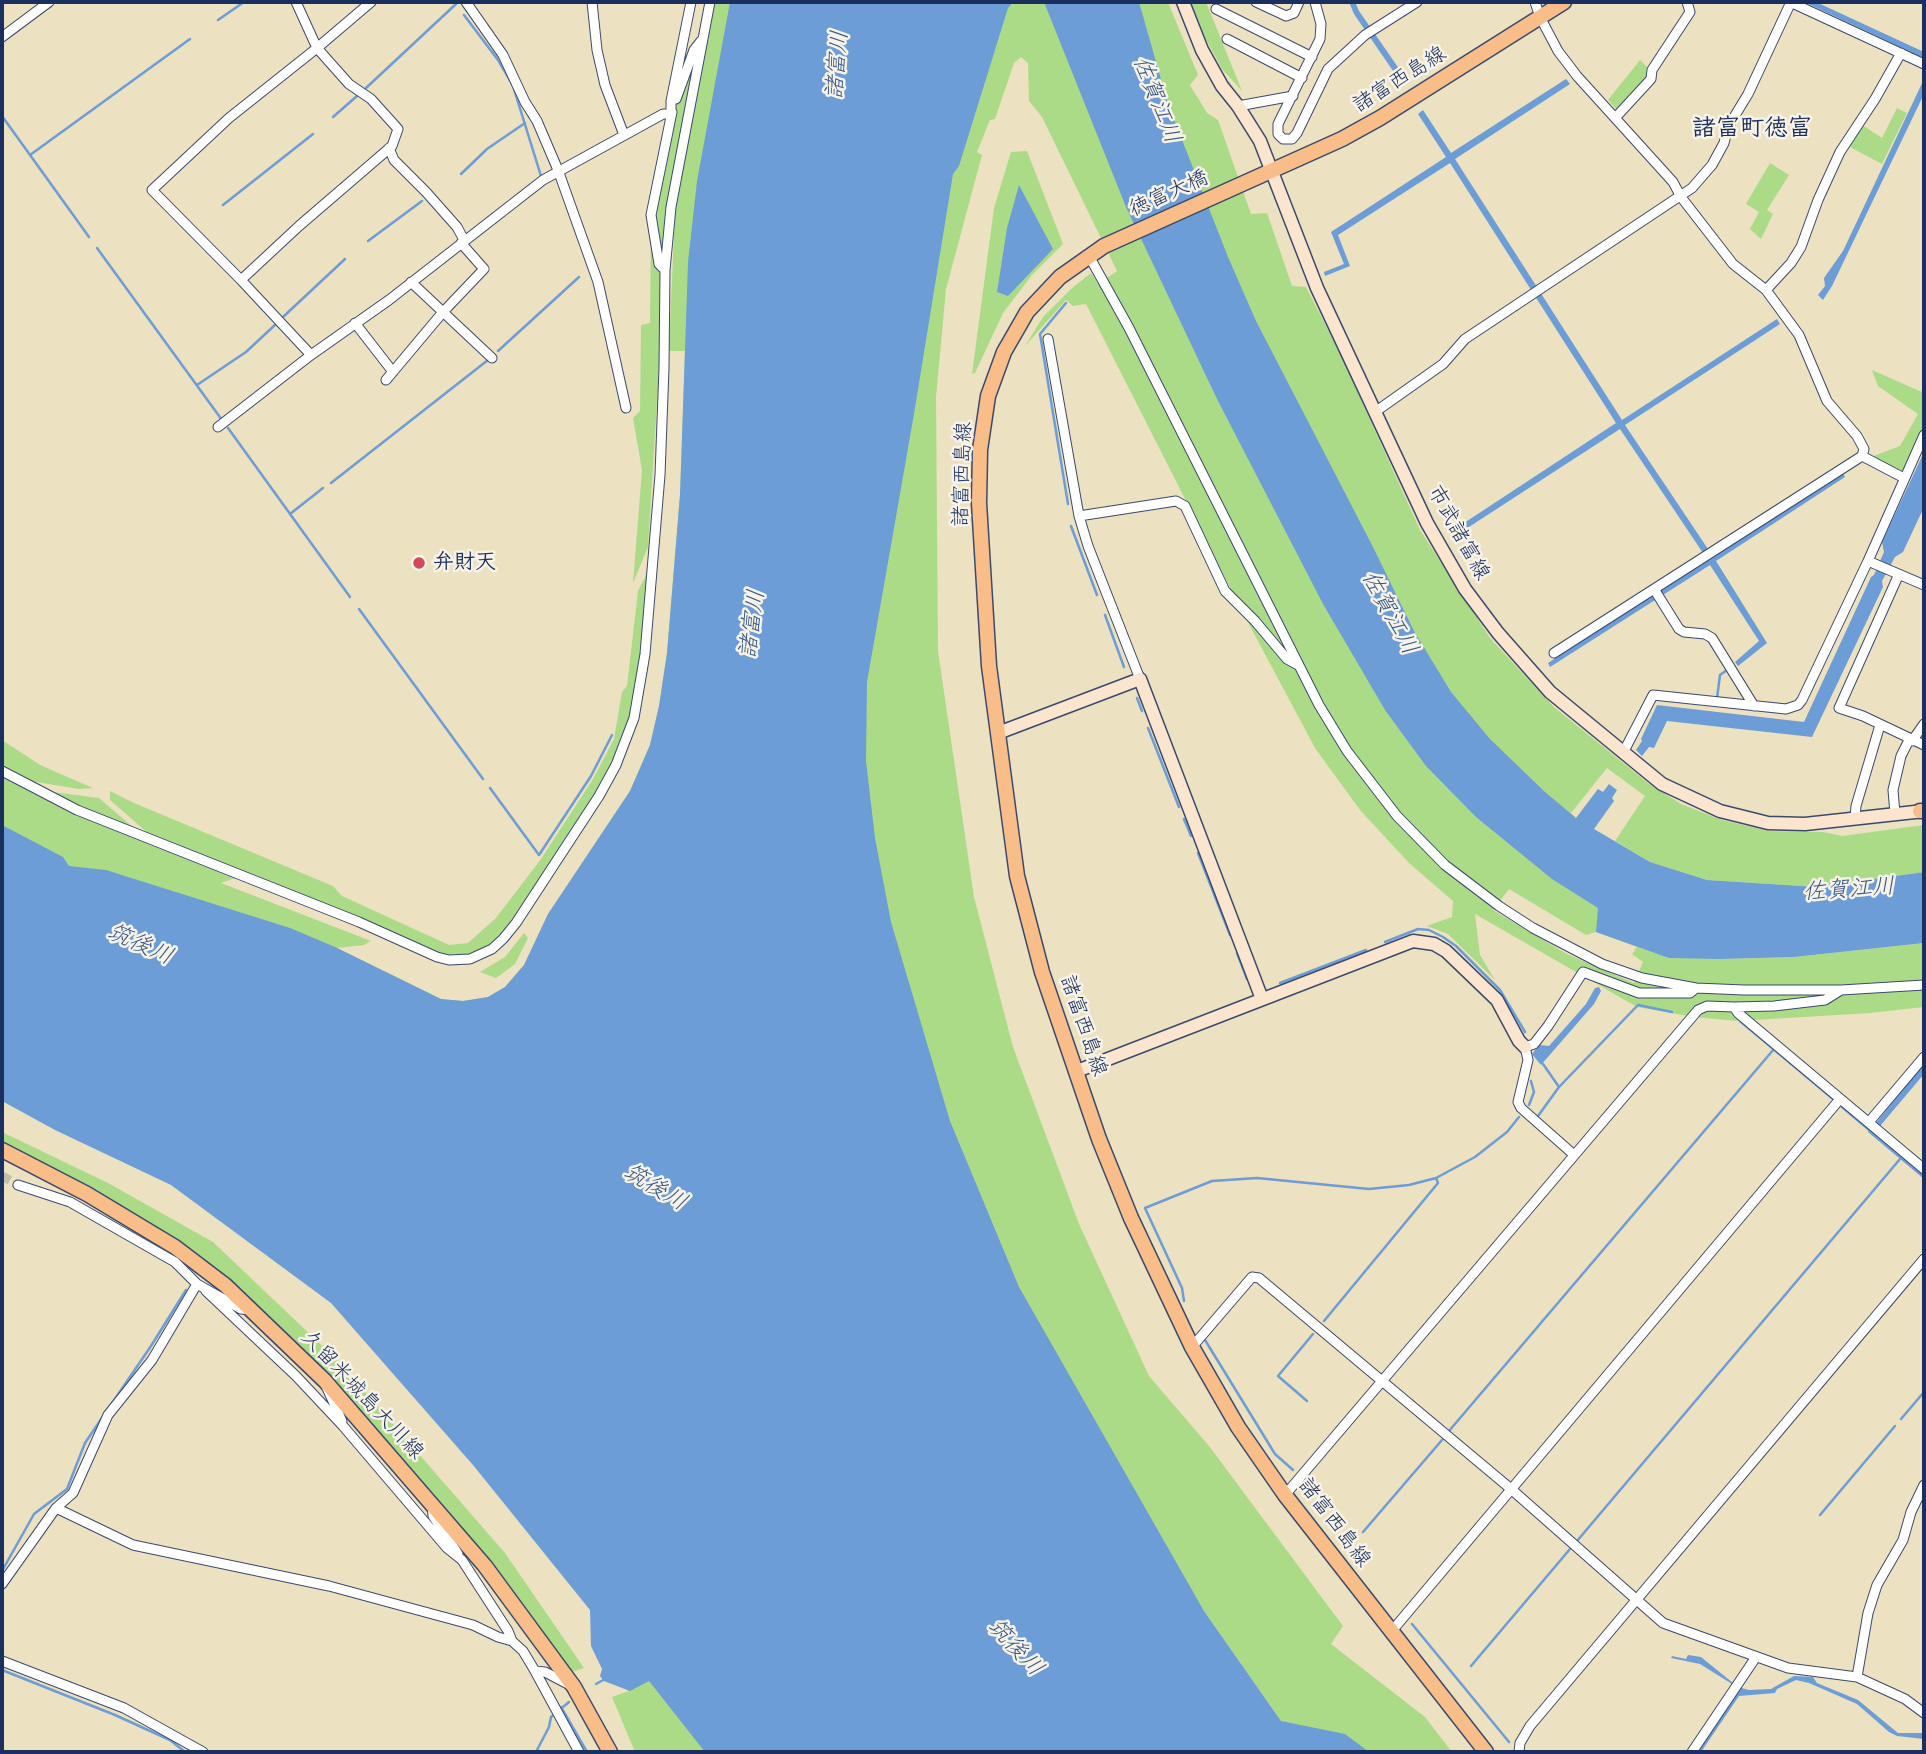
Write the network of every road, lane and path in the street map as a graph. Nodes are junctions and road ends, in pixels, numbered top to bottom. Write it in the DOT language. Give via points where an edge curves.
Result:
graph roads {
  1 [pos="49,2"];
  2 [pos="296,2"];
  3 [pos="370,2"];
  4 [pos="466,2"];
  5 [pos="592,2"];
  6 [pos="691,2"];
  7 [pos="710,2"];
  8 [pos="1182,2"];
  9 [pos="1256,2"];
  10 [pos="1299,2"];
  11 [pos="1315,2"];
  12 [pos="1417,2"];
  13 [pos="1535,2"];
  14 [pos="1564,2"];
  15 [pos="1687,2"];
  16 [pos="1790,2"];
  17 [pos="1216,9"];
  18 [pos="1539,17"];
  19 [pos="2,37"];
  20 [pos="704,37"];
  21 [pos="1227,39"];
  22 [pos="317,48"];
  23 [pos="1901,53"];
  24 [pos="1312,57"];
  25 [pos="1924,64"];
  26 [pos="1302,78"];
  27 [pos="1293,96"];
  28 [pos="1238,106"];
  29 [pos="671,114"];
  30 [pos="1616,117"];
  31 [pos="624,135"];
  32 [pos="389,148"];
  33 [pos="558,170"];
  34 [pos="1272,172"];
  35 [pos="1252,180"];
  36 [pos="1681,197"];
  37 [pos="462,242"];
  38 [pos="1104,246"];
  39 [pos="1089,256"];
  40 [pos="665,270"];
  41 [pos="241,280"];
  42 [pos="411,282"];
  43 [pos="1766,290"];
  44 [pos="443,312"];
  45 [pos="355,323"];
  46 [pos="1048,339"];
  47 [pos="311,355"];
  48 [pos="492,358"];
  49 [pos="626,408"];
  50 [pos="1375,412"];
  51 [pos="218,427"];
  52 [pos="1924,435"];
  53 [pos="1863,456"];
  54 [pos="1904,478"];
  55 [pos="1079,516"];
  56 [pos="1871,563"];
  57 [pos="1897,573"];
  58 [pos="1924,585"];
  59 [pos="1656,592"];
  60 [pos="1554,653"];
  61 [pos="1299,666"];
  62 [pos="1140,679"];
  63 [pos="1754,706"];
  64 [pos="1924,724"];
  65 [pos="1880,725"];
  66 [pos="998,733"];
  67 [pos="1910,740"];
  68 [pos="1924,746"];
  69 [pos="1623,753"];
  70 [pos="2,771"];
  71 [pos="1923,811"];
  72 [pos="1895,814"];
  73 [pos="1855,818"];
  74 [pos="1924,985"];
  75 [pos="1696,988"];
  76 [pos="1841,990"];
  77 [pos="1262,999"];
  78 [pos="1734,1007"];
  79 [pos="1525,1047"];
  80 [pos="1924,1057"];
  81 [pos="1077,1071"];
  82 [pos="1840,1099"];
  83 [pos="1873,1126"];
  84 [pos="2,1150"];
  85 [pos="1573,1154"];
  86 [pos="1924,1169"];
  87 [pos="18,1185"];
  88 [pos="1924,1259"];
  89 [pos="197,1284"];
  90 [pos="206,1291"];
  91 [pos="251,1310"];
  92 [pos="1192,1347"];
  93 [pos="325,1381"];
  94 [pos="1382,1382"];
  95 [pos="343,1426"];
  96 [pos="1924,1485"];
  97 [pos="1511,1489"];
  98 [pos="1285,1495"];
  99 [pos="432,1504"];
  100 [pos="56,1508"];
  101 [pos="462,1560"];
  102 [pos="2,1584"];
  103 [pos="1637,1600"];
  104 [pos="1391,1632"];
  105 [pos="512,1641"];
  106 [pos="1756,1657"];
  107 [pos="2,1661"];
  108 [pos="535,1671"];
  109 [pos="1857,1676"];
  110 [pos="574,1687"];
  111 [pos="1924,1713"];
  112 [pos="203,1752"];
  113 [pos="579,1752"];
  114 [pos="610,1752"];
  115 [pos="1486,1752"];
  116 [pos="1519,1752"];
  117 [pos="1692,1752"];
  1 -- 19 [label="street"];
  2 -- 22 [label="street"];
  3 -- 22 [label="street"];
  4 -- 33 [label="street" via="503,55"];
  5 -- 31 [label="street" via="605,85"];
  6 -- 29 [label="street"];
  7 -- 20 [label="street"];
  8 -- 28 [label="main road, 市武諸富線" via="1208,62"];
  9 -- 10 [label="street" via="1286,16 1294,13"];
  11 -- 24 [label="street" via="1321,24"];
  12 -- 27 [label="street" via="1365,35 1328,69 1297,133 1292,139 1283,139 1278,124"];
  13 -- 18 [label="street"];
  14 -- 18 [label="main road, 諸富西島線"];
  15 -- 30 [label="street" via="1690,12 1652,70 1651,79"];
  16 -- 23 [label="street"];
  16 -- 36 [label="street" via="1724,143 1712,164"];
  17 -- 24 [label="street"];
  18 -- 30 [label="street" via="1577,76"];
  18 -- 34 [label="main road, 諸富西島線" via="1380,118"];
  20 -- 29 [label="street" via="694,50"];
  20 -- 40 [label="street" via="671,207"];
  21 -- 26 [label="street"];
  22 -- 32 [label="street" via="398,129"];
  22 -- 41 [label="street" via="229,118 152,190"];
  23 -- 25 [label="street"];
  23 -- 43 [label="street" via="1840,152 1801,247"];
  24 -- 26 [label="street"];
  26 -- 27 [label="street"];
  27 -- 28 [label="street"];
  28 -- 34 [label="main road, 市武諸富線" via="1261,141"];
  29 -- 31 [label="street"];
  29 -- 40 [label="street" via="651,215 659,264"];
  30 -- 36 [label="street"];
  31 -- 33 [label="street"];
  32 -- 37 [label="street"];
  32 -- 41 [label="street"];
  33 -- 37 [label="street"];
  33 -- 49 [label="street" via="598,282"];
  34 -- 35 [label="main road, 諸富西島線"];
  34 -- 50 [label="main road, 市武諸富線" via="1317,288"];
  35 -- 38 [label="main road, 徳富大橋"];
  36 -- 43 [label="street" via="1733,264"];
  36 -- 50 [label="street" via="1465,339 1443,364"];
  37 -- 42 [label="street"];
  37 -- 44 [label="street" via="484,269"];
  38 -- 39 [label="main road, 諸富西島線"];
  39 -- 61 [label="street"];
  39 -- 66 [label="main road, 諸富西島線" via="1060,277 1027,313 1004,352 988,396 979,503"];
  40 -- 70 [label="street" via="660,475 645,654 634,718 600,796 516,923 492,948 470,959 438,957 77,810"];
  41 -- 47 [label="street"];
  42 -- 44 [label="street"];
  42 -- 45 [label="street"];
  43 -- 53 [label="street" via="1799,335 1827,401 1857,436"];
  44 -- 45 [label="street" via="389,376"];
  44 -- 48 [label="street"];
  45 -- 47 [label="street"];
  46 -- 55 [label="street"];
  47 -- 51 [label="street"];
  50 -- 69 [label="main road, 市武諸富線" via="1427,523 1465,589 1550,692"];
  52 -- 54 [label="street"];
  53 -- 54 [label="street"];
  53 -- 59 [label="street"];
  54 -- 56 [label="street"];
  55 -- 61 [label="street" via="1176,501 1185,506 1225,590 1287,659"];
  55 -- 62 [label="street"];
  56 -- 57 [label="street"];
  56 -- 63 [label="street" via="1802,699 1792,709"];
  57 -- 58 [label="street"];
  57 -- 65 [label="street" via="1839,708"];
  59 -- 60 [label="street"];
  59 -- 63 [label="street" via="1679,629 1712,638"];
  61 -- 75 [label="street" via="1371,785 1445,865 1499,906 1572,950 1642,978"];
  62 -- 66 [label="main road"];
  62 -- 77 [label="main road"];
  63 -- 69 [label="street" via="1653,695"];
  64 -- 67 [label="street"];
  65 -- 67 [label="street"];
  65 -- 73 [label="street"];
  66 -- 81 [label="main road, 諸富西島線" via="1017,876 1042,972"];
  67 -- 68 [label="street"];
  67 -- 72 [label="street" via="1893,790"];
  69 -- 73 [label="main road, 市武諸富線" via="1662,784 1720,811 1780,823"];
  71 -- 72 [label="main road, 市武諸富線"];
  72 -- 73 [label="main road, 市武諸富線"];
  74 -- 76 [label="street"];
  75 -- 76 [label="street"];
  75 -- 79 [label="street" via="1690,993 1639,993 1583,972 1548,1027 1534,1044"];
  76 -- 78 [label="street" via="1825,1000"];
  77 -- 79 [label="main road" via="1423,941 1446,951 1497,1000"];
  77 -- 81 [label="main road"];
  78 -- 82 [label="street"];
  78 -- 85 [label="street" via="1707,1006 1691,1016"];
  79 -- 85 [label="street" via="1528,1060 1518,1102"];
  80 -- 83 [label="street"];
  81 -- 92 [label="main road, 諸富西島線" via="1131,1218"];
  82 -- 83 [label="street"];
  82 -- 97 [label="street"];
  83 -- 86 [label="street"];
  84 -- 91 [label="main road, 久留米城島大川線" via="175,1247"];
  85 -- 94 [label="street"];
  87 -- 89 [label="street" via="70,1202 175,1262"];
  88 -- 103 [label="street"];
  89 -- 90 [label="street"];
  89 -- 100 [label="street" via="152,1360 108,1415 74,1493"];
  90 -- 91 [label="street"];
  90 -- 95 [label="street"];
  91 -- 93 [label="main road, 久留米城島大川線"];
  92 -- 94 [label="street" via="1255,1276"];
  92 -- 98 [label="main road, 諸富西島線" via="1238,1427"];
  93 -- 95 [label="street"];
  93 -- 99 [label="main road, 久留米城島大川線"];
  94 -- 97 [label="street"];
  94 -- 98 [label="street"];
  95 -- 101 [label="street"];
  96 -- 109 [label="street" via="1903,1540 1877,1585"];
  97 -- 103 [label="street"];
  97 -- 104 [label="street"];
  98 -- 104 [label="main road, 諸富西島線"];
  99 -- 101 [label="street" via="433,1516"];
  99 -- 110 [label="main road, 久留米城島大川線" via="485,1566"];
  100 -- 102 [label="street"];
  100 -- 105 [label="street" via="133,1545 329,1586 473,1625"];
  101 -- 105 [label="street"];
  103 -- 106 [label="street" via="1673,1628"];
  103 -- 116 [label="street" via="1530,1726"];
  104 -- 115 [label="main road, 諸富西島線"];
  105 -- 108 [label="street"];
  106 -- 109 [label="street" via="1788,1668"];
  106 -- 117 [label="street"];
  107 -- 112 [label="street" via="124,1708"];
  108 -- 110 [label="street"];
  108 -- 113 [label="street"];
  109 -- 111 [label="street"];
  110 -- 114 [label="main road, 久留米城島大川線"];
}
